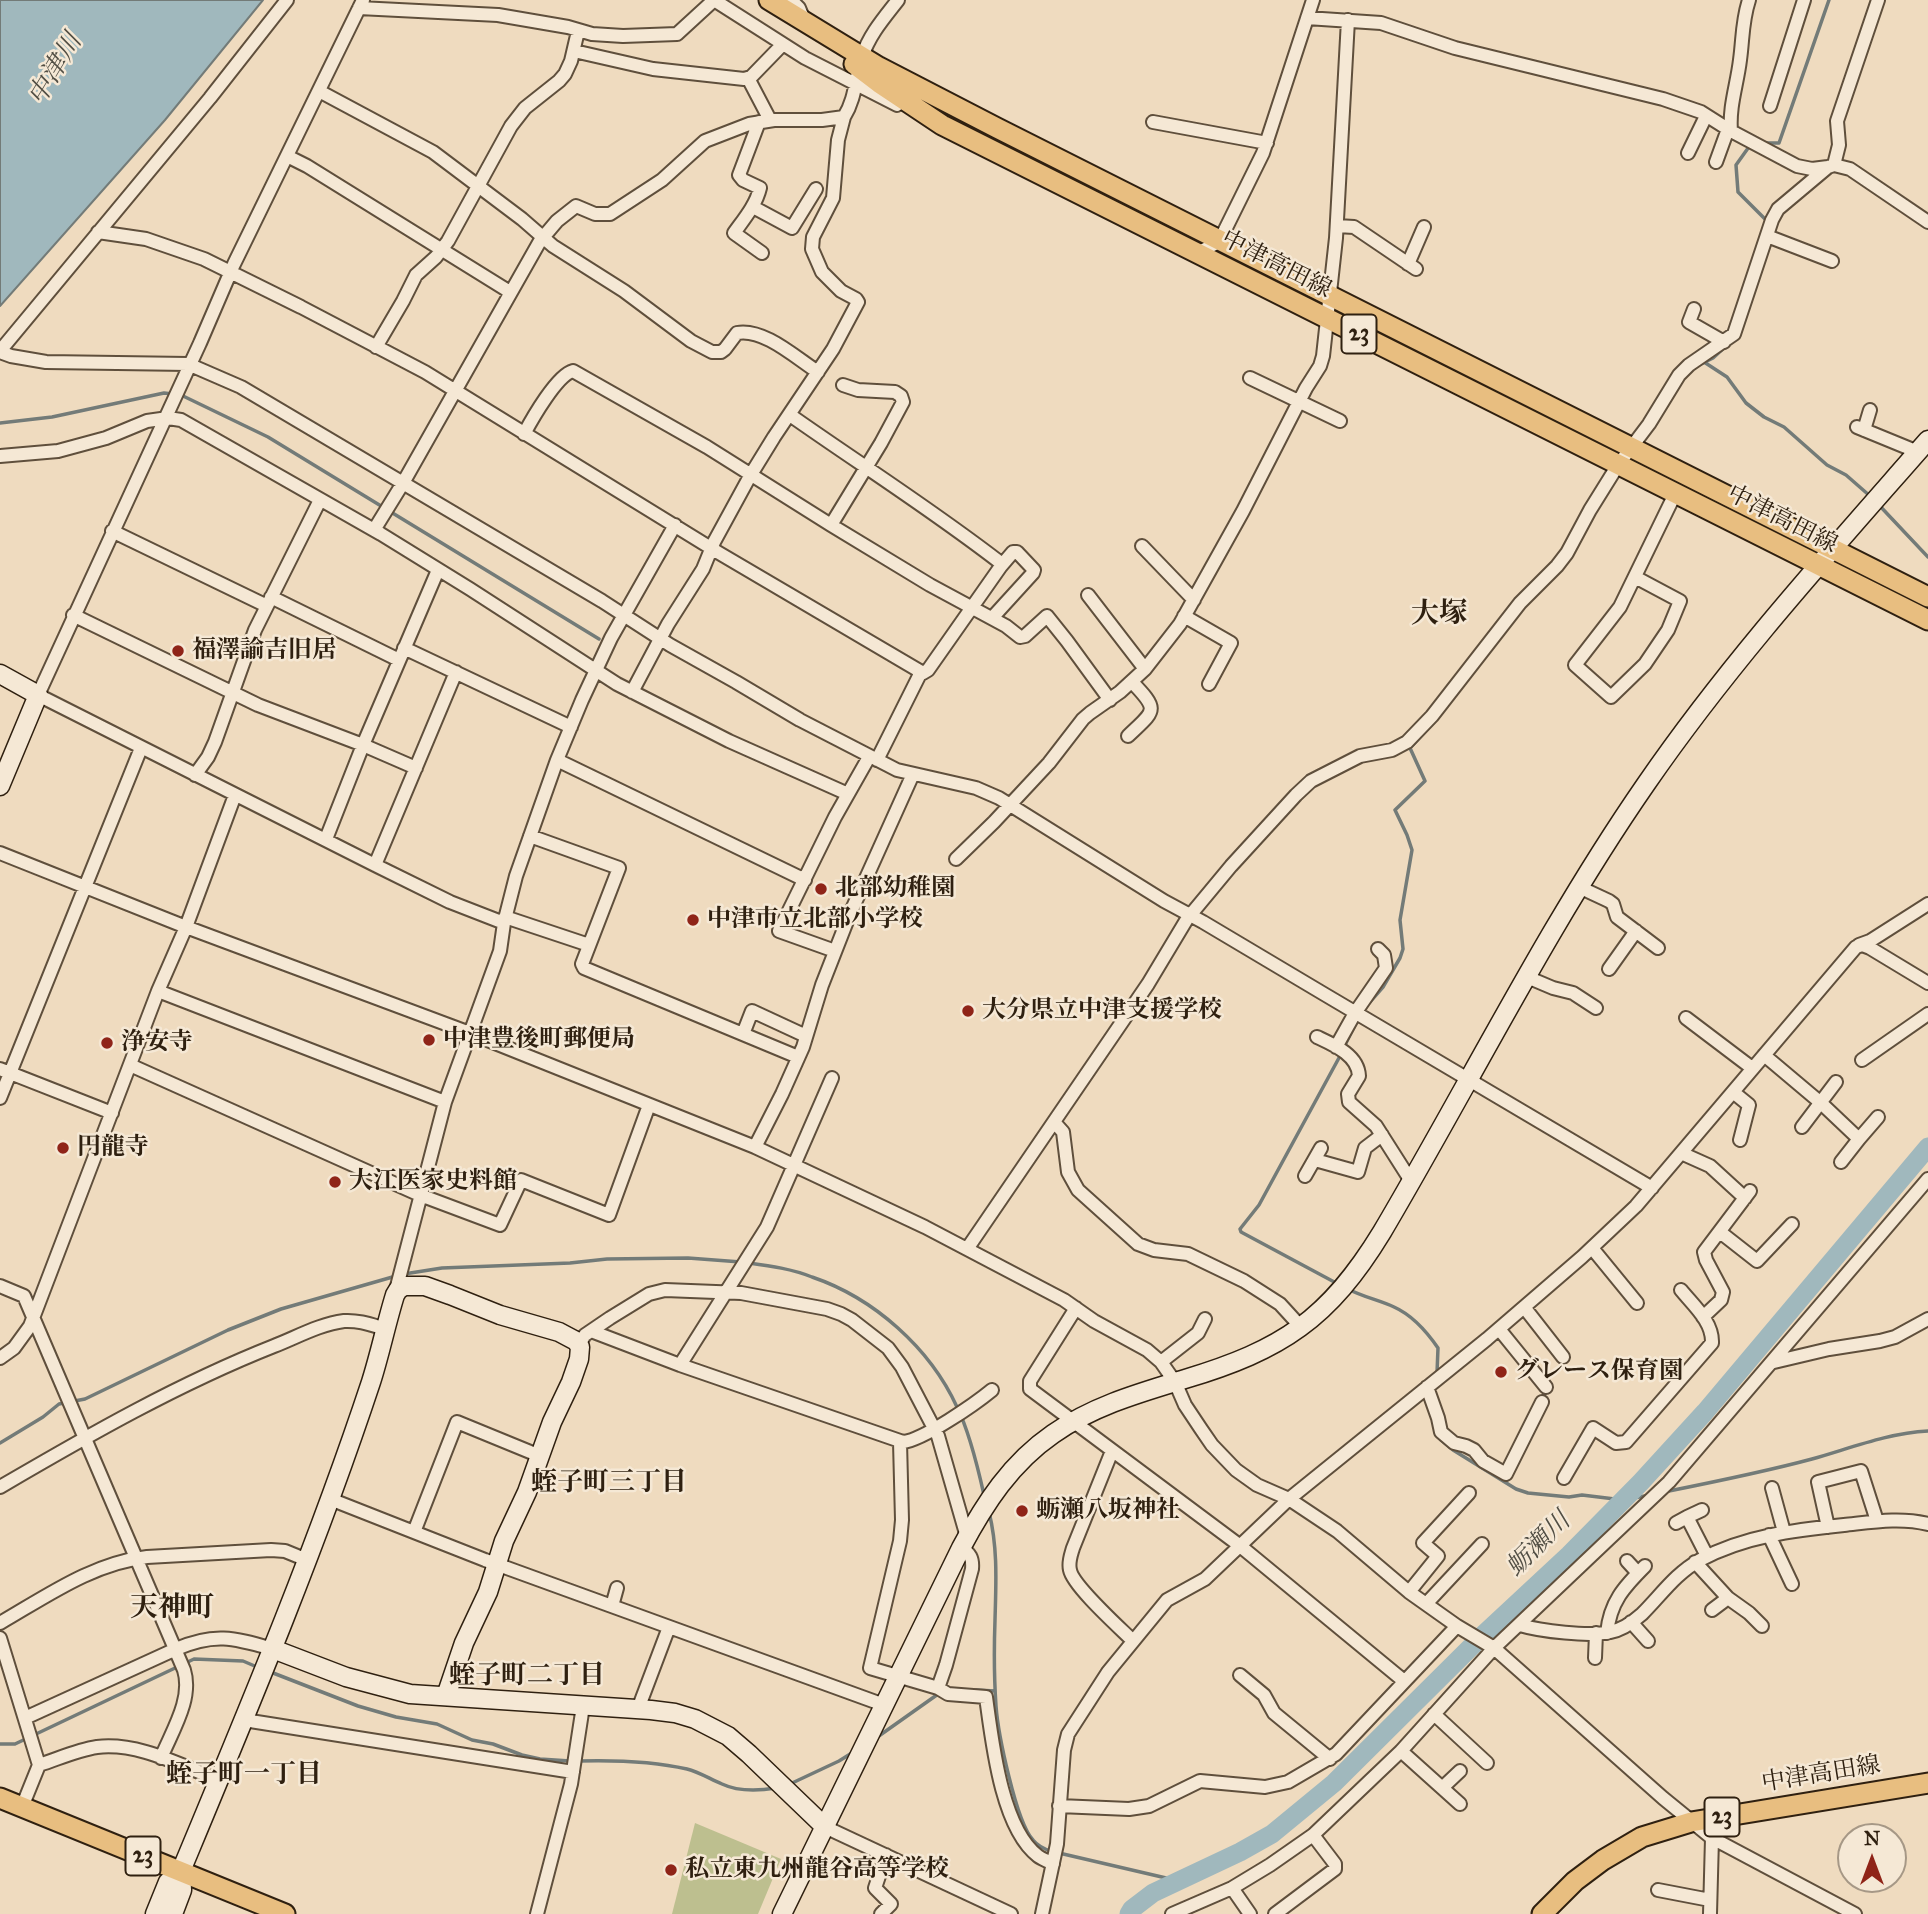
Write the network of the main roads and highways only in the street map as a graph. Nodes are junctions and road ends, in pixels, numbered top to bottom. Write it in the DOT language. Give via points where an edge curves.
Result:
graph roads {
  1 [pos="769,0"];
  2 [pos="860,70"];
  3 [pos="1928,597"];
  4 [pos="1928,620"];
  5 [pos="1928,1783"];
  6 [pos="0,1798"];
  7 [pos="285,1914"];
  8 [pos="1542,1914"];
  1 -- 2 [label="main road, 中津高田線 / 23" via="805,23"];
  2 -- 3 [label="main road, 中津高田線 / 23" via="997,128"];
  2 -- 4 [label="main road, 中津高田線 / 23" via="942,125"];
  5 -- 8 [label="main road, 中津高田線 / 23" via="1691,1822 1643,1837 1575,1881"];
  6 -- 7 [label="main road, 23"];
}
